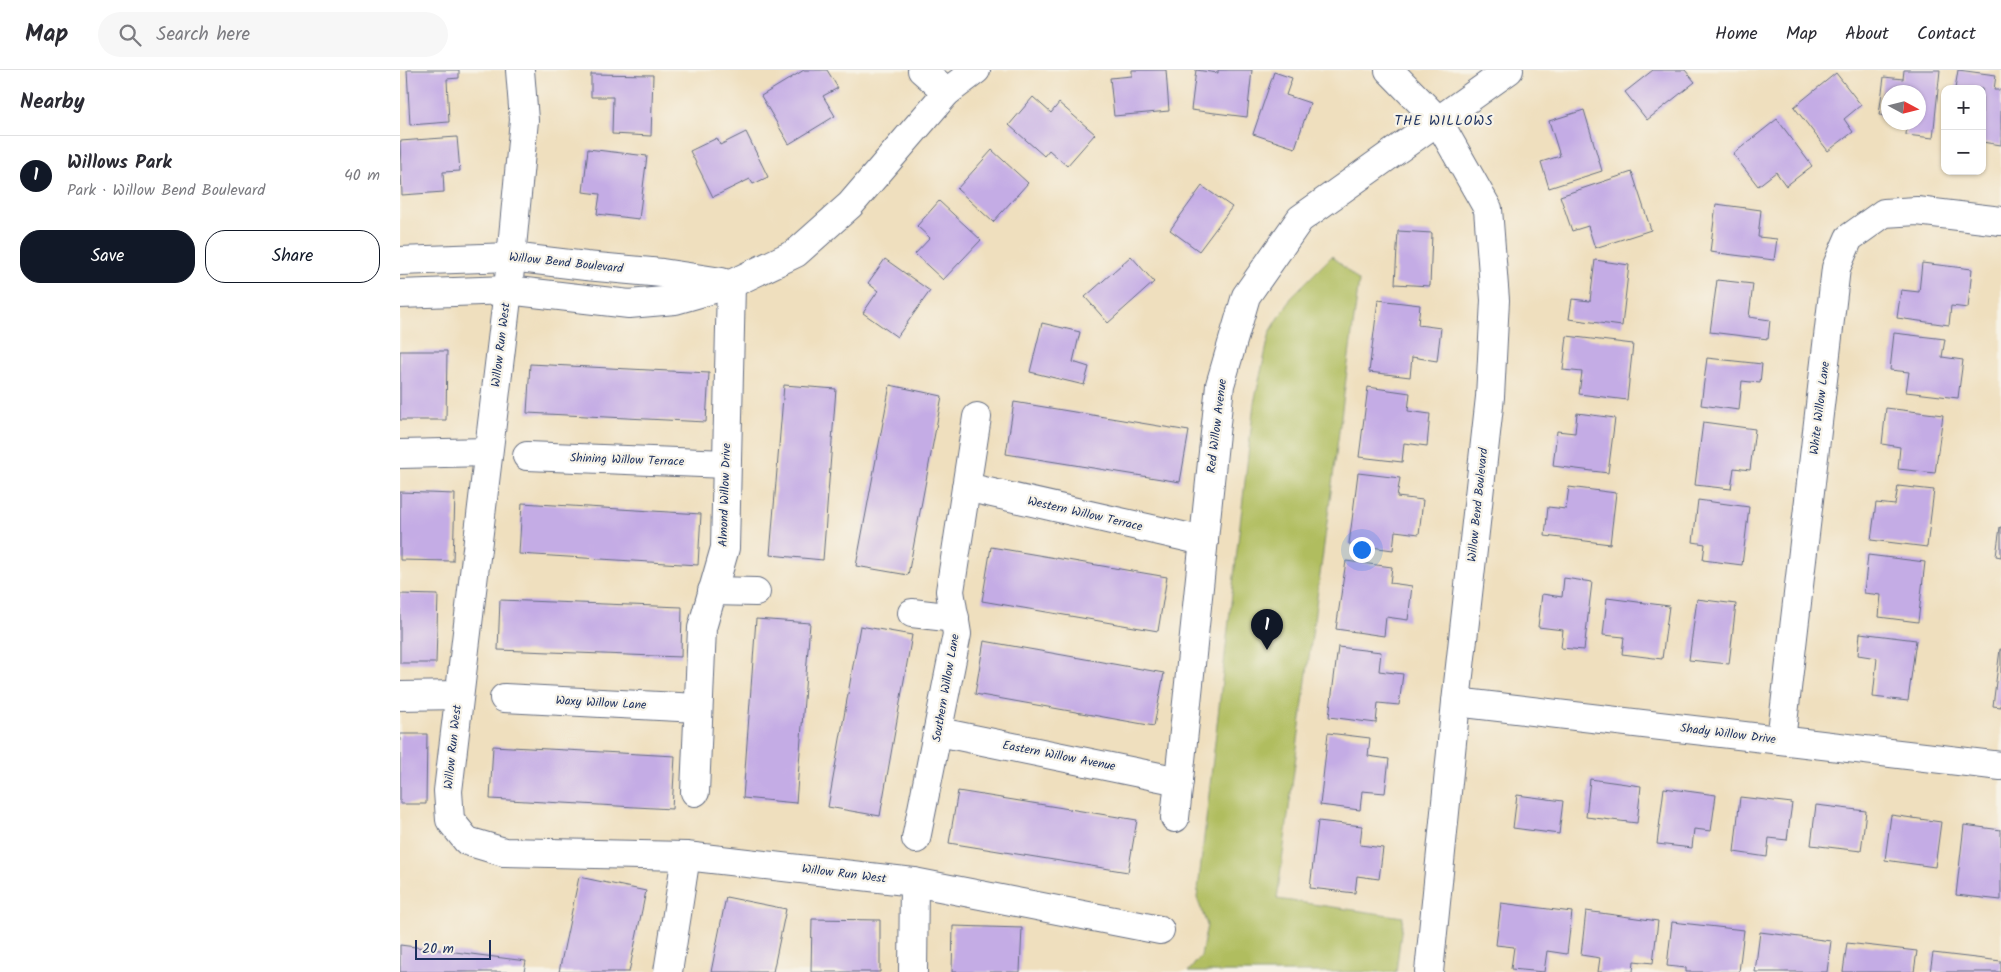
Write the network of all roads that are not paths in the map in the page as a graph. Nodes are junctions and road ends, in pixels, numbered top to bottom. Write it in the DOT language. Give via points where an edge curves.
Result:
graph roads {
  1 [pos="520,70"];
  2 [pos="922,70"];
  3 [pos="976,70"];
  4 [pos="1389,70"];
  5 [pos="1509,70"];
  6 [pos="947,92"];
  7 [pos="1437,120"];
  8 [pos="2001,221"];
  9 [pos="511,257"];
  10 [pos="400,261"];
  11 [pos="731,284"];
  12 [pos="508,290"];
  13 [pos="400,294"];
  14 [pos="978,418"];
  15 [pos="488,452"];
  16 [pos="400,454"];
  17 [pos="527,456"];
  18 [pos="726,464"];
  19 [pos="966,487"];
  20 [pos="1204,541"];
  21 [pos="712,591"];
  22 [pos="756,592"];
  23 [pos="912,613"];
  24 [pos="954,618"];
  25 [pos="459,695"];
  26 [pos="400,696"];
  27 [pos="504,698"];
  28 [pos="1456,702"];
  29 [pos="698,708"];
  30 [pos="939,732"];
  31 [pos="1781,740"];
  32 [pos="2001,766"];
  33 [pos="1179,780"];
  34 [pos="694,792"];
  35 [pos="1175,818"];
  36 [pos="916,839"];
  37 [pos="686,856"];
  38 [pos="914,882"];
  39 [pos="1160,930"];
  40 [pos="668,972"];
  41 [pos="913,972"];
  42 [pos="1428,972"];
  1 -- 9 [label="street, Willow Run West" via="524,120"];
  2 -- 6 [label="street"];
  3 -- 6 [label="street"];
  4 -- 7 [label="street, Willow Bend Boulevard"];
  5 -- 7 [label="street, Red Willow Avenue"];
  6 -- 11 [label="street" via="850,206 796,253"];
  7 -- 20 [label="street, Red Willow Avenue" via="1300,219 1246,296 1220,384"];
  7 -- 28 [label="street, Willow Bend Boulevard" via="1488,209 1496,300 1490,397"];
  8 -- 31 [label="street, White Willow Lane" via="1917,211 1884,213 1850,238 1836,268"];
  9 -- 10 [label="street, Willow Bend Boulevard"];
  9 -- 11 [label="street, Willow Bend Boulevard" via="662,272"];
  9 -- 12 [label="street, Willow Run West"];
  11 -- 12 [label="street" via="675,300 629,304"];
  11 -- 18 [label="street, Almond Willow Drive"];
  12 -- 13 [label="street"];
  12 -- 15 [label="street, Willow Run West"];
  14 -- 19 [label="street, Southern Willow Lane"];
  15 -- 16 [label="street"];
  15 -- 25 [label="street, Willow Run West"];
  17 -- 18 [label="street, Shining Willow Terrace"];
  18 -- 21 [label="street, Almond Willow Drive" via="724,548"];
  19 -- 20 [label="street, Western Willow Terrace"];
  19 -- 24 [label="street, Southern Willow Lane" via="950,591"];
  20 -- 33 [label="street, Red Willow Avenue"];
  21 -- 22 [label="street"];
  21 -- 29 [label="street, Almond Willow Drive" via="702,628"];
  23 -- 24 [label="street"];
  24 -- 30 [label="street, Southern Willow Lane" via="957,634"];
  25 -- 26 [label="street"];
  25 -- 37 [label="street, Willow Run West" via="448,791 450,820 467,842 504,852"];
  27 -- 29 [label="street, Waxy Willow Lane"];
  28 -- 31 [label="street, Shady Willow Drive"];
  28 -- 42 [label="street, Willow Bend Boulevard"];
  29 -- 34 [label="street, Almond Willow Drive"];
  30 -- 33 [label="street, Eastern Willow Avenue"];
  30 -- 36 [label="street, Southern Willow Lane"];
  31 -- 32 [label="street, Shady Willow Drive"];
  33 -- 35 [label="street, Red Willow Avenue"];
  37 -- 38 [label="street, Willow Run West"];
  37 -- 40 [label="street"];
  38 -- 39 [label="street, Willow Run West"];
  38 -- 41 [label="street"];
}
